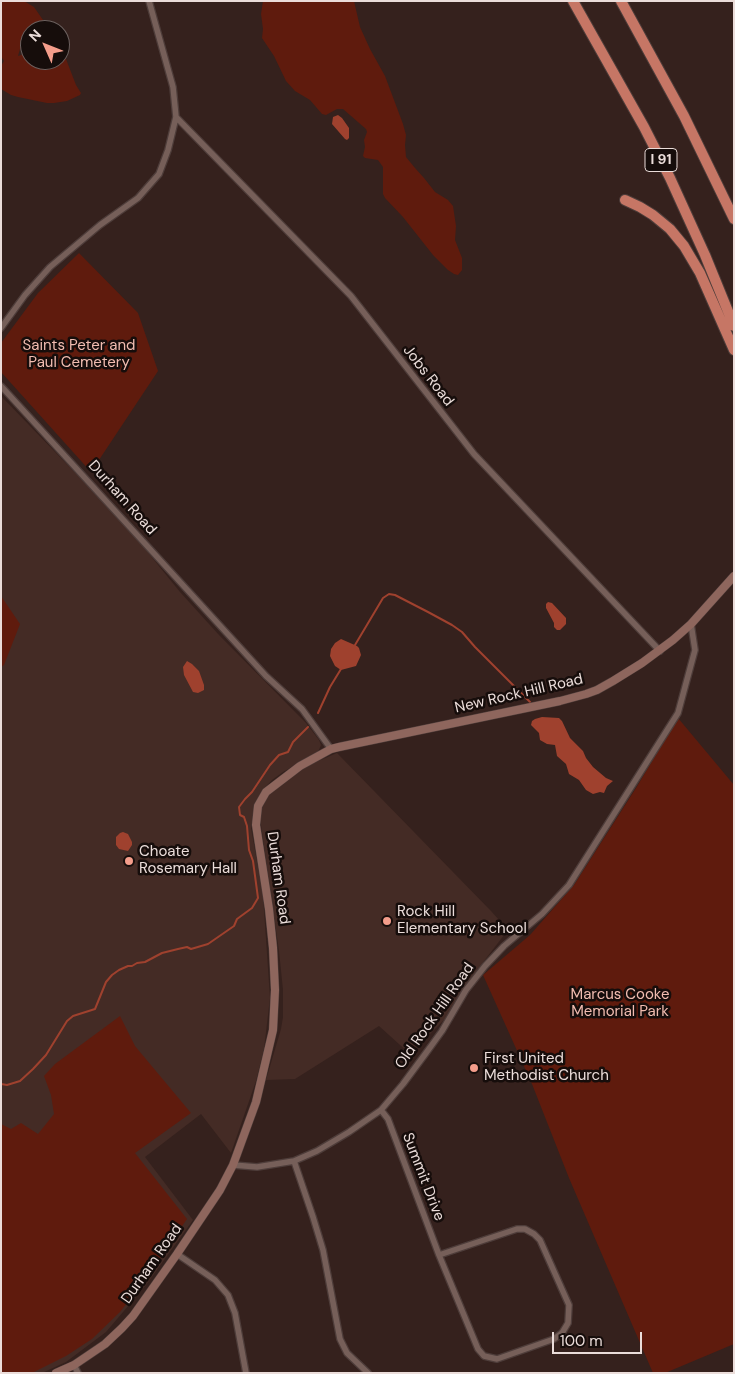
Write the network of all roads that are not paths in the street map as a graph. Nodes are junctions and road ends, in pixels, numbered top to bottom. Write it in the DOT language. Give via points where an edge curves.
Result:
graph roads {
  1 [pos="149,1"];
  2 [pos="573,1"];
  3 [pos="621,1"];
  4 [pos="176,118"];
  5 [pos="626,200"];
  6 [pos="734,220"];
  7 [pos="734,326"];
  8 [pos="1,328"];
  9 [pos="734,350"];
  10 [pos="1,386"];
  11 [pos="734,576"];
  12 [pos="691,624"];
  13 [pos="660,651"];
  14 [pos="331,749"];
  15 [pos="381,1110"];
  16 [pos="294,1161"];
  17 [pos="232,1165"];
  18 [pos="177,1254"];
  19 [pos="439,1255"];
  20 [pos="74,1365"];
  21 [pos="56,1373"];
  22 [pos="78,1373"];
  23 [pos="246,1373"];
  24 [pos="368,1373"];
  1 -- 4 [label="street" via="174,87"];
  2 -- 7 [label="highway, I 91" via="670,178"];
  3 -- 6 [label="highway, I 91" via="680,109"];
  4 -- 8 [label="street" via="159,174 138,198 50,267"];
  4 -- 13 [label="street, Jobs Road" via="351,296 474,454"];
  5 -- 9 [label="highway" via="653,215 684,246 700,273"];
  10 -- 14 [label="street, Durham Road" via="266,676 302,709"];
  11 -- 12 [label="main road, New Rock Hill Road"];
  12 -- 13 [label="main road, New Rock Hill Road"];
  12 -- 15 [label="street, Old Rock Hill Road" via="695,650 678,712 569,885 485,966 466,990 442,1031"];
  13 -- 14 [label="main road, New Rock Hill Road" via="597,690 574,698"];
  14 -- 17 [label="main road, Durham Road" via="280,781 266,792 258,806 256,825 273,948 273,1030 256,1102"];
  15 -- 16 [label="street, Old Rock Hill Road" via="349,1132"];
  15 -- 19 [label="street, Summit Drive" via="388,1120"];
  16 -- 17 [label="street, Old Rock Hill Road" via="257,1167"];
  16 -- 24 [label="street" via="323,1250 340,1339 347,1353"];
  17 -- 18 [label="main road, Durham Road" via="220,1190"];
  18 -- 20 [label="main road, Durham Road" via="122,1328"];
  18 -- 23 [label="street" via="215,1280 228,1294 235,1313"];
  19 -- 19 [label="street, Summit Drive" via="478,1349 484,1356 497,1359 554,1339 568,1323 569,1305 540,1240 525,1229"];
  20 -- 21 [label="main road, Durham Road"];
  20 -- 22 [label="street"];
}
